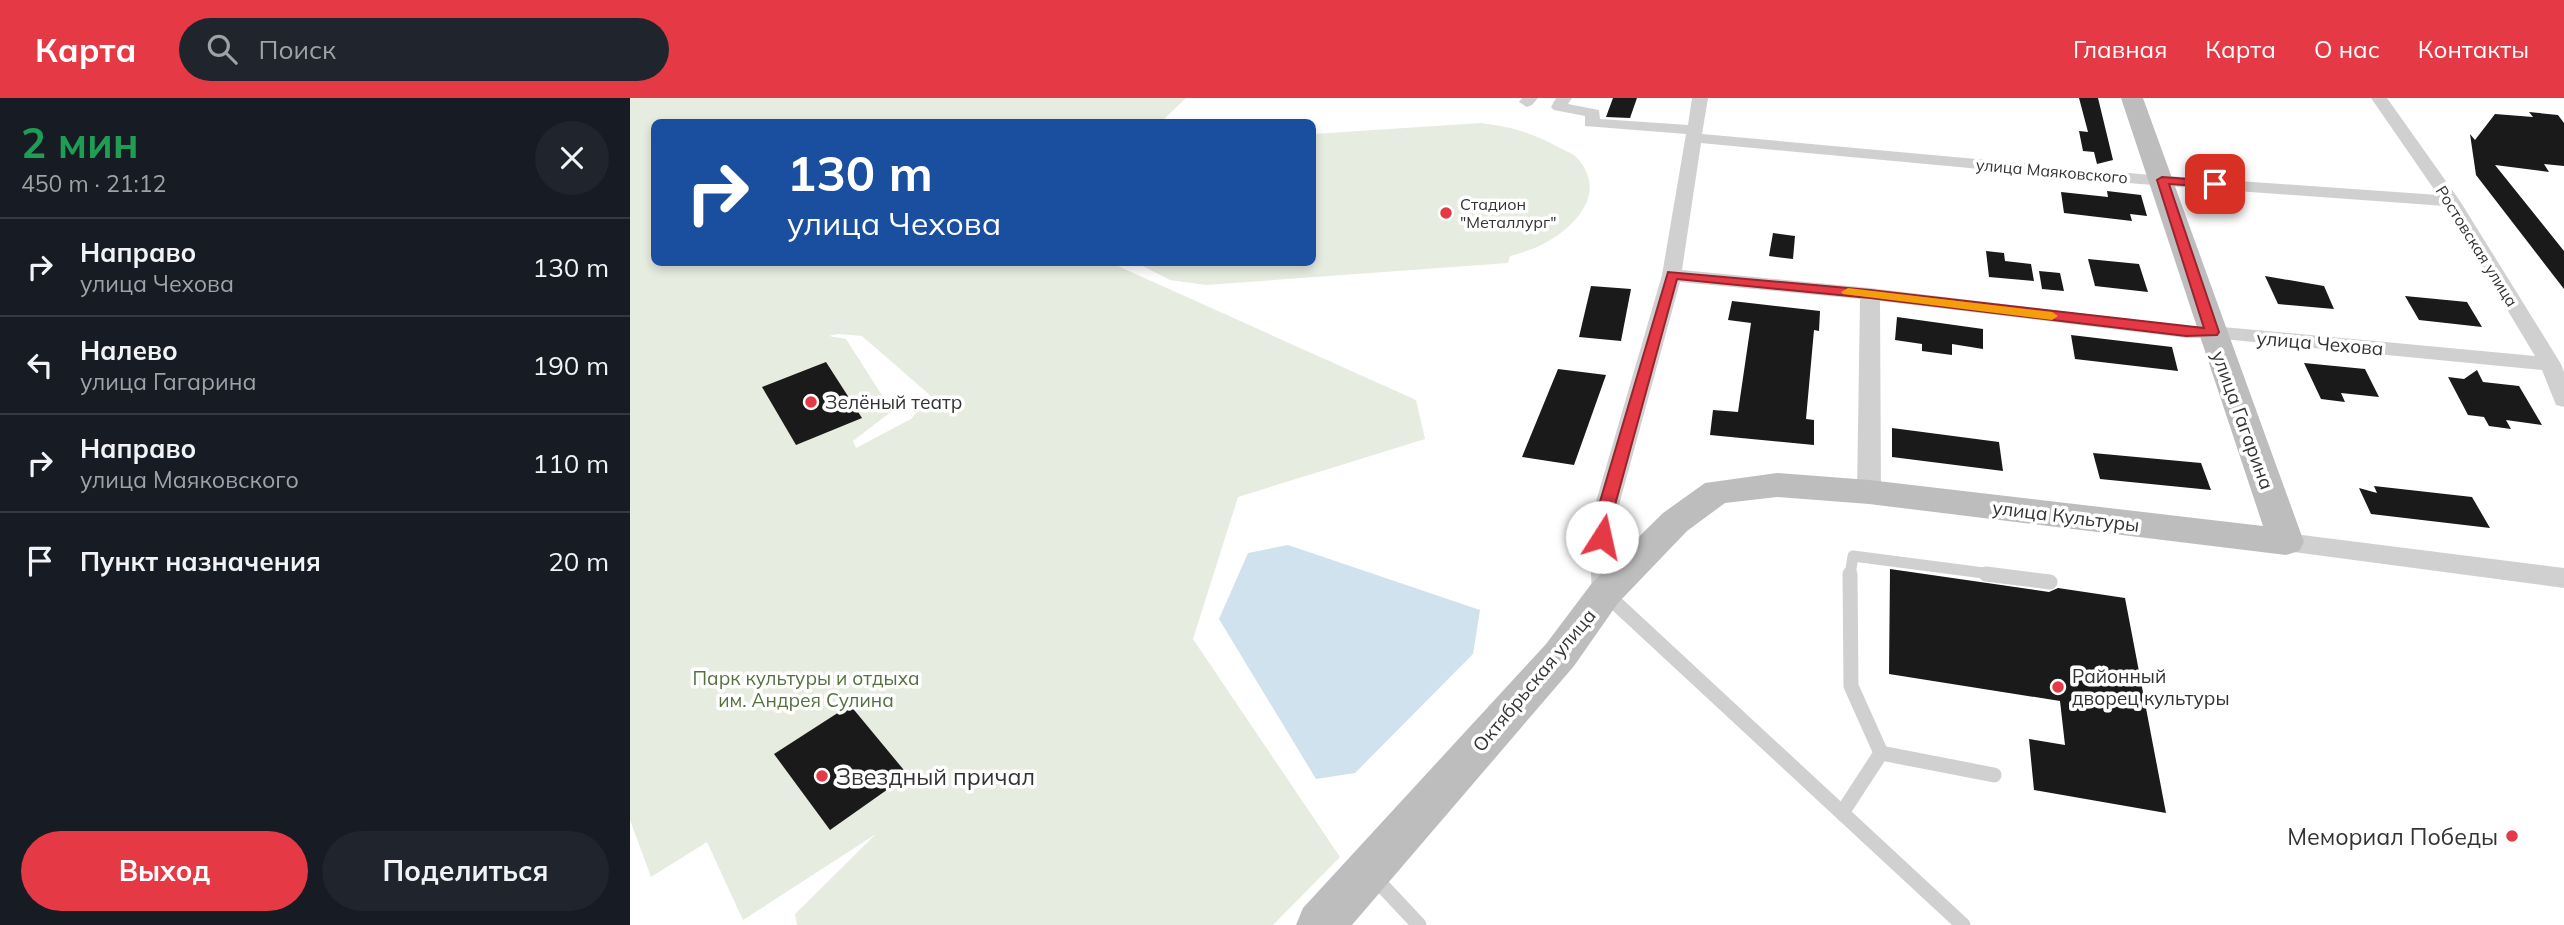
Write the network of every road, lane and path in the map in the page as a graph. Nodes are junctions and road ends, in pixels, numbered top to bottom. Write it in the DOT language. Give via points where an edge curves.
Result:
graph roads {
  1 [pos="1564,98"];
  2 [pos="1700,98"];
  3 [pos="2132,98"];
  4 [pos="2379,98"];
  5 [pos="1596,106"];
  6 [pos="1695,134"];
  7 [pos="2162,180"];
  8 [pos="2451,201"];
  9 [pos="1672,275"];
  10 [pos="1870,294"];
  11 [pos="2212,332"];
  12 [pos="2550,364"];
  13 [pos="2564,400"];
  14 [pos="1869,492"];
  15 [pos="2287,542"];
  16 [pos="2564,578"];
  17 [pos="2050,582"];
  18 [pos="1605,593"];
  19 [pos="1881,753"];
  20 [pos="1994,775"];
  21 [pos="1842,813"];
  22 [pos="1369,871"];
  23 [pos="1320,925"];
  24 [pos="1419,925"];
  25 [pos="1964,925"];
  1 -- 5 [label="street" via="1559,107"];
  2 -- 6 [label="street, Октябрьская улица"];
  3 -- 7 [label="main road, улица Гагарина"];
  4 -- 8 [label="street, Ростовская улица"];
  5 -- 6 [label="street, улица Маяковского" via="1591,122"];
  6 -- 7 [label="street, улица Маяковского"];
  6 -- 9 [label="street, Октябрьская улица"];
  7 -- 8 [label="street, улица Маяковского"];
  7 -- 11 [label="main road, улица Гагарина"];
  8 -- 12 [label="street, Ростовская улица"];
  9 -- 10 [label="street, улица Чехова"];
  9 -- 18 [label="street, Октябрьская улица" via="1607,505 1602,537"];
  10 -- 11 [label="street, улица Чехова"];
  10 -- 14 [label="street"];
  11 -- 12 [label="street, улица Чехова"];
  11 -- 15 [label="main road, улица Гагарина"];
  12 -- 13 [label="street, Ростовская улица"];
  14 -- 15 [label="main road, улица Культуры"];
  14 -- 18 [label="main road, улица Культуры" via="1777,485 1717,492 1675,522"];
  15 -- 16 [label="street, улица Культуры"];
  17 -- 19 [label="lane" via="1853,556 1851,686"];
  18 -- 21 [label="lane"];
  18 -- 22 [label="main road, Октябрьская улица" via="1560,655"];
  19 -- 20 [label="lane"];
  19 -- 21 [label="lane"];
  21 -- 25 [label="lane"];
  22 -- 23 [label="main road, Октябрьская улица"];
  22 -- 24 [label="lane"];
}
